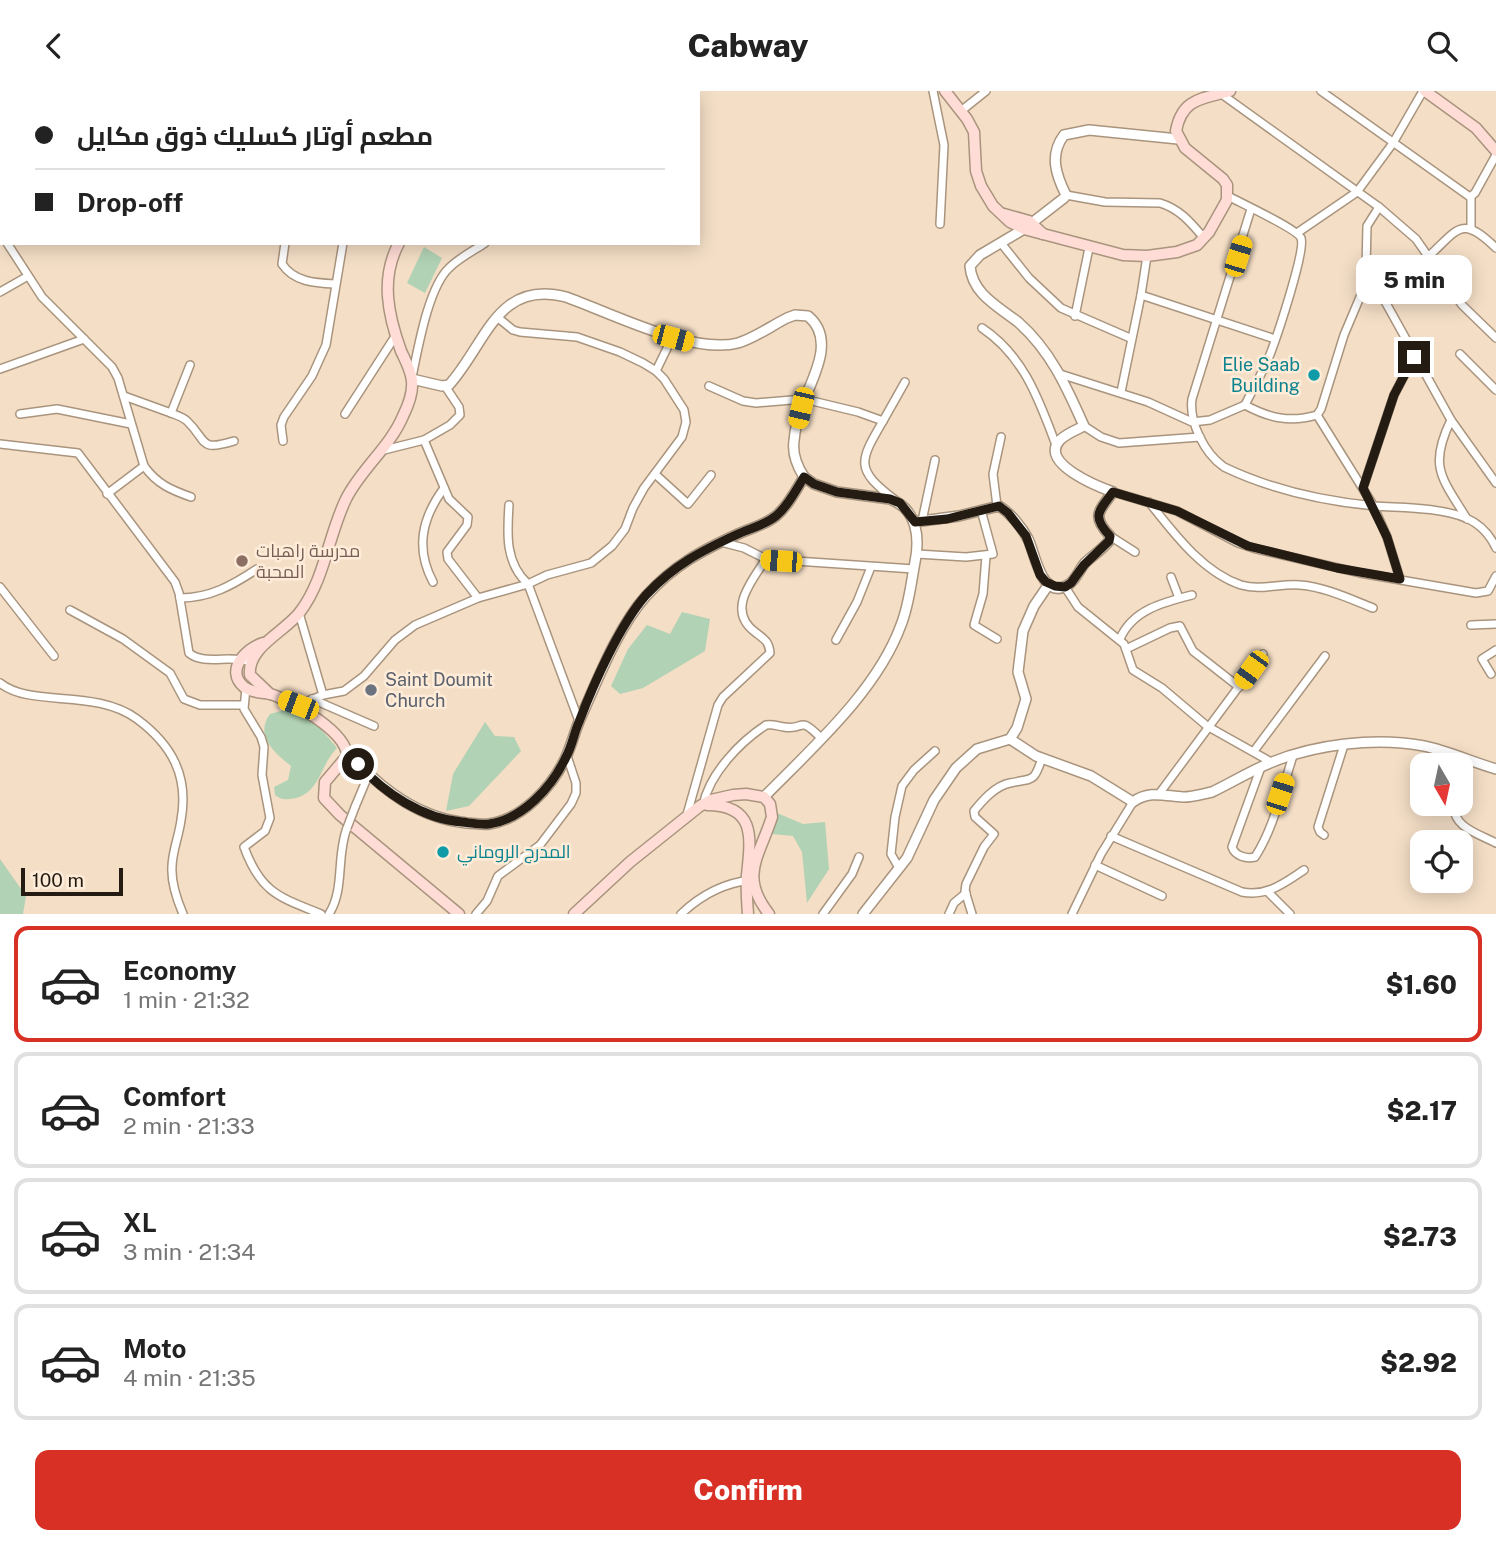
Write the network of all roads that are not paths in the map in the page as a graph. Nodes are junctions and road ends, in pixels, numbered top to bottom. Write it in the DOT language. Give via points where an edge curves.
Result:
graph roads {
  1 [pos="933,91"];
  2 [pos="945,91"];
  3 [pos="986,91"];
  4 [pos="1321,91"];
  5 [pos="1424,91"];
  6 [pos="1223,92"];
  7 [pos="961,111"];
  8 [pos="1178,139"];
  9 [pos="1393,143"];
  10 [pos="1496,153"];
  11 [pos="1357,192"];
  12 [pos="1066,195"];
  13 [pos="1228,195"];
  14 [pos="1471,197"];
  15 [pos="1379,208"];
  16 [pos="1251,209"];
  17 [pos="940,224"];
  18 [pos="1023,224"];
  19 [pos="1471,227"];
  20 [pos="1297,233"];
  21 [pos="1204,239"];
  22 [pos="1003,242"];
  23 [pos="8,245"];
  24 [pos="285,245"];
  25 [pos="343,245"];
  26 [pos="398,245"];
  27 [pos="482,245"];
  28 [pos="1089,248"];
  29 [pos="1496,248"];
  30 [pos="1147,256"];
  31 [pos="1429,256"];
  32 [pos="1366,269"];
  33 [pos="28,276"];
  34 [pos="335,283"];
  35 [pos="0,292"];
  36 [pos="1141,295"];
  37 [pos="1075,316"];
  38 [pos="497,317"];
  39 [pos="1216,320"];
  40 [pos="982,328"];
  41 [pos="396,335"];
  42 [pos="673,338"];
  43 [pos="1130,338"];
  44 [pos="1496,338"];
  45 [pos="84,339"];
  46 [pos="1275,339"];
  47 [pos="1460,354"];
  48 [pos="1414,357"];
  49 [pos="190,365"];
  50 [pos="0,369"];
  51 [pos="656,370"];
  52 [pos="1060,374"];
  53 [pos="412,379"];
  54 [pos="905,382"];
  55 [pos="445,386"];
  56 [pos="709,386"];
  57 [pos="1496,390"];
  58 [pos="1121,392"];
  59 [pos="124,396"];
  60 [pos="804,399"];
  61 [pos="1245,405"];
  62 [pos="171,413"];
  63 [pos="20,414"];
  64 [pos="345,414"];
  65 [pos="1317,415"];
  66 [pos="1451,420"];
  67 [pos="883,421"];
  68 [pos="1196,423"];
  69 [pos="131,424"];
  70 [pos="1084,426"];
  71 [pos="1000,437"];
  72 [pos="1200,437"];
  73 [pos="424,440"];
  74 [pos="234,441"];
  75 [pos="283,441"];
  76 [pos="0,444"];
  77 [pos="1056,445"];
  78 [pos="380,451"];
  79 [pos="934,460"];
  80 [pos="144,466"];
  81 [pos="655,474"];
  82 [pos="711,475"];
  83 [pos="804,477"];
  84 [pos="1496,482"];
  85 [pos="444,488"];
  86 [pos="1363,488"];
  87 [pos="1113,492"];
  88 [pos="107,494"];
  89 [pos="191,497"];
  90 [pos="1148,502"];
  91 [pos="900,503"];
  92 [pos="1373,505"];
  93 [pos="509,506"];
  94 [pos="997,506"];
  95 [pos="981,510"];
  96 [pos="1467,519"];
  97 [pos="918,522"];
  98 [pos="1110,536"];
  99 [pos="722,542"];
  100 [pos="1496,548"];
  101 [pos="1135,552"];
  102 [pos="917,554"];
  103 [pos="986,556"];
  104 [pos="766,559"];
  105 [pos="871,567"];
  106 [pos="257,569"];
  107 [pos="914,569"];
  108 [pos="1496,576"];
  109 [pos="1171,577"];
  110 [pos="1400,579"];
  111 [pos="433,582"];
  112 [pos="528,584"];
  113 [pos="1049,584"];
  114 [pos="0,587"];
  115 [pos="1065,587"];
  116 [pos="1192,595"];
  117 [pos="180,598"];
  118 [pos="478,598"];
  119 [pos="1179,598"];
  120 [pos="1373,608"];
  121 [pos="70,610"];
  122 [pos="299,613"];
  123 [pos="1496,624"];
  124 [pos="1471,625"];
  125 [pos="996,639"];
  126 [pos="1120,639"];
  127 [pos="836,640"];
  128 [pos="1126,649"];
  129 [pos="1496,650"];
  130 [pos="1263,653"];
  131 [pos="54,656"];
  132 [pos="1325,656"];
  133 [pos="245,660"];
  134 [pos="1491,674"];
  135 [pos="0,683"];
  136 [pos="1239,687"];
  137 [pos="246,688"];
  138 [pos="270,694"];
  139 [pos="323,695"];
  140 [pos="312,699"];
  141 [pos="243,705"];
  142 [pos="298,705"];
  143 [pos="579,721"];
  144 [pos="374,726"];
  145 [pos="1208,726"];
  146 [pos="821,737"];
  147 [pos="1010,739"];
  148 [pos="1344,745"];
  149 [pos="935,751"];
  150 [pos="1254,751"];
  151 [pos="347,752"];
  152 [pos="1447,753"];
  153 [pos="567,756"];
  154 [pos="1293,756"];
  155 [pos="1042,758"];
  156 [pos="1271,762"];
  157 [pos="1474,762"];
  158 [pos="1261,767"];
  159 [pos="1496,769"];
  160 [pos="368,776"];
  161 [pos="746,794"];
  162 [pos="1159,794"];
  163 [pos="764,797"];
  164 [pos="1133,802"];
  165 [pos="703,805"];
  166 [pos="734,810"];
  167 [pos="1455,816"];
  168 [pos="685,819"];
  169 [pos="1324,835"];
  170 [pos="1111,836"];
  171 [pos="757,842"];
  172 [pos="1496,843"];
  173 [pos="859,857"];
  174 [pos="1095,865"];
  175 [pos="899,868"];
  176 [pos="1304,870"];
  177 [pos="750,880"];
  178 [pos="1268,892"];
  179 [pos="966,893"];
  180 [pos="1162,896"];
  181 [pos="183,914"];
  182 [pos="321,914"];
  183 [pos="329,914"];
  184 [pos="459,914"];
  185 [pos="476,914"];
  186 [pos="574,914"];
  187 [pos="681,914"];
  188 [pos="748,914"];
  189 [pos="769,914"];
  190 [pos="823,914"];
  191 [pos="863,914"];
  192 [pos="949,914"];
  193 [pos="972,914"];
  194 [pos="1072,914"];
  195 [pos="1290,914"];
  1 -- 17 [label="street" via="944,145"];
  2 -- 7 [label="main road"];
  3 -- 7 [label="street"];
  4 -- 9 [label="street"];
  5 -- 9 [label="street"];
  5 -- 10 [label="main road" via="1476,128"];
  6 -- 8 [label="main road" via="1187,105 1177,122"];
  6 -- 11 [label="street"];
  7 -- 18 [label="main road" via="975,138 978,181 1000,213"];
  8 -- 12 [label="street" via="1089,130 1064,135 1054,166"];
  8 -- 13 [label="main road" via="1223,179"];
  9 -- 11 [label="street"];
  9 -- 14 [label="street"];
  10 -- 14 [label="street"];
  11 -- 15 [label="street"];
  11 -- 20 [label="street"];
  12 -- 18 [label="street"];
  12 -- 21 [label="street" via="1160,203 1179,211"];
  13 -- 16 [label="street"];
  13 -- 21 [label="main road"];
  14 -- 19 [label="street"];
  15 -- 31 [label="street" via="1407,230"];
  15 -- 32 [label="street" via="1367,226"];
  16 -- 20 [label="street"];
  16 -- 39 [label="street"];
  18 -- 22 [label="street"];
  18 -- 28 [label="main road"];
  19 -- 29 [label="street"];
  19 -- 31 [label="street" via="1458,230"];
  20 -- 46 [label="street" via="1302,251"];
  21 -- 30 [label="main road" via="1189,249"];
  22 -- 37 [label="street" via="1038,288"];
  22 -- 52 [label="street" via="972,262 976,284 1029,333"];
  23 -- 33 [label="street"];
  24 -- 34 [label="street" via="282,264 287,271 308,281"];
  25 -- 34 [label="street"];
  26 -- 41 [label="main road" via="387,286"];
  27 -- 53 [label="street" via="448,268 441,279 421,331"];
  28 -- 30 [label="main road"];
  28 -- 37 [label="street"];
  30 -- 36 [label="street"];
  31 -- 44 [label="street" via="1462,305"];
  32 -- 48 [label="street"];
  32 -- 65 [label="street" via="1363,290"];
  33 -- 35 [label="street"];
  33 -- 45 [label="street"];
  34 -- 75 [label="street" via="326,345 284,418"];
  36 -- 39 [label="street"];
  36 -- 43 [label="street"];
  37 -- 43 [label="street"];
  38 -- 42 [label="street" via="521,297 552,293"];
  38 -- 51 [label="street" via="513,330 577,337"];
  38 -- 55 [label="street"];
  39 -- 46 [label="street"];
  39 -- 68 [label="street" via="1192,399"];
  40 -- 77 [label="street" via="1012,354 1029,378"];
  41 -- 53 [label="main road"];
  41 -- 64 [label="street"];
  42 -- 51 [label="street"];
  42 -- 60 [label="street" via="718,346 739,343 787,318 808,316 817,328 821,350"];
  43 -- 58 [label="street"];
  45 -- 50 [label="street"];
  45 -- 59 [label="street" via="112,367"];
  46 -- 61 [label="street"];
  47 -- 57 [label="street"];
  48 -- 66 [label="street"];
  48 -- 86 [label="street" via="1394,395"];
  49 -- 62 [label="street"];
  51 -- 81 [label="street" via="679,400 686,422 682,437"];
  52 -- 58 [label="street"];
  52 -- 70 [label="street"];
  53 -- 55 [label="street"];
  53 -- 78 [label="main road" via="402,418"];
  54 -- 67 [label="street"];
  55 -- 73 [label="street" via="460,415"];
  56 -- 60 [label="street" via="749,402"];
  58 -- 68 [label="street"];
  59 -- 62 [label="street"];
  59 -- 69 [label="street"];
  60 -- 67 [label="street"];
  60 -- 83 [label="street" via="793,443 796,464"];
  61 -- 65 [label="street" via="1281,420"];
  61 -- 68 [label="street"];
  62 -- 74 [label="street" via="186,420 206,444"];
  63 -- 69 [label="street" via="57,409"];
  65 -- 86 [label="street"];
  66 -- 84 [label="street"];
  66 -- 96 [label="street" via="1438,461"];
  67 -- 91 [label="street" via="866,456 865,472"];
  68 -- 72 [label="street"];
  69 -- 80 [label="street"];
  70 -- 72 [label="street" via="1119,443"];
  70 -- 77 [label="street"];
  71 -- 94 [label="street" via="993,474"];
  72 -- 92 [label="street" via="1209,454 1224,467 1266,485"];
  73 -- 78 [label="street"];
  73 -- 85 [label="street"];
  76 -- 88 [label="street" via="78,453"];
  77 -- 87 [label="street" via="1069,471"];
  78 -- 122 [label="main road" via="347,497 320,577"];
  79 -- 97 [label="street"];
  80 -- 88 [label="street"];
  80 -- 89 [label="street" via="168,490"];
  81 -- 82 [label="street" via="688,504"];
  81 -- 112 [label="street" via="625,529 605,552 585,565"];
  83 -- 91 [label="street" via="825,489"];
  83 -- 99 [label="street" via="779,514"];
  85 -- 111 [label="street" via="426,516 423,535"];
  85 -- 118 [label="street" via="469,520 447,556"];
  86 -- 92 [label="street"];
  87 -- 90 [label="street"];
  87 -- 98 [label="street" via="1098,514"];
  88 -- 117 [label="street" via="166,568"];
  90 -- 110 [label="street" via="1248,546"];
  90 -- 120 [label="street" via="1188,548 1237,583 1304,585"];
  91 -- 97 [label="street"];
  92 -- 96 [label="street"];
  92 -- 110 [label="street"];
  93 -- 112 [label="street" via="510,555"];
  94 -- 95 [label="street"];
  94 -- 113 [label="street" via="1026,536 1040,575"];
  95 -- 97 [label="street"];
  95 -- 103 [label="street" via="993,551"];
  96 -- 100 [label="street" via="1486,531"];
  97 -- 102 [label="street"];
  98 -- 101 [label="street"];
  98 -- 115 [label="street"];
  99 -- 104 [label="street"];
  99 -- 143 [label="street" via="683,561 643,598"];
  102 -- 103 [label="street"];
  102 -- 107 [label="street"];
  103 -- 125 [label="street" via="984,594 973,621 976,628"];
  104 -- 105 [label="street"];
  104 -- 168 [label="street" via="743,596 741,612 746,624 768,643 770,653 718,705"];
  105 -- 107 [label="street"];
  105 -- 127 [label="street"];
  106 -- 117 [label="street" via="200,598"];
  107 -- 146 [label="street" via="892,647 864,689"];
  108 -- 110 [label="street" via="1492,587 1483,593"];
  109 -- 119 [label="street"];
  112 -- 118 [label="street"];
  112 -- 143 [label="street"];
  113 -- 115 [label="street"];
  113 -- 147 [label="street" via="1023,631 1018,672 1026,699"];
  114 -- 131 [label="street"];
  115 -- 126 [label="street" via="1078,607"];
  116 -- 119 [label="street"];
  117 -- 133 [label="street" via="189,653 197,659"];
  118 -- 139 [label="street" via="415,625 395,640 365,676 344,691"];
  119 -- 126 [label="street" via="1143,612 1128,624"];
  121 -- 141 [label="street" via="123,639 170,673 184,699 200,705"];
  122 -- 133 [label="main road" via="270,640 255,646"];
  122 -- 139 [label="street"];
  123 -- 124 [label="street"];
  126 -- 128 [label="street"];
  128 -- 136 [label="street" via="1180,626 1193,651"];
  128 -- 145 [label="street" via="1133,670"];
  129 -- 134 [label="street" via="1482,659"];
  130 -- 136 [label="street"];
  132 -- 150 [label="street"];
  133 -- 137 [label="main road" via="238,675"];
  133 -- 138 [label="main road" via="250,675"];
  135 -- 181 [label="street" via="15,692 116,707 163,741 174,757 181,783 181,821 172,867"];
  136 -- 145 [label="street"];
  137 -- 138 [label="main road"];
  137 -- 141 [label="street"];
  138 -- 142 [label="main road"];
  139 -- 140 [label="street"];
  140 -- 142 [label="street"];
  140 -- 144 [label="street"];
  141 -- 182 [label="street" via="262,740 262,775 270,818 265,831 245,845 246,851 275,895"];
  142 -- 151 [label="main road" via="335,735"];
  143 -- 153 [label="street"];
  145 -- 150 [label="street"];
  145 -- 162 [label="street"];
  146 -- 163 [label="street"];
  146 -- 165 [label="street" via="802,723 787,728 766,725 718,772"];
  147 -- 155 [label="street"];
  147 -- 175 [label="street" via="977,749 956,768"];
  148 -- 152 [label="street" via="1411,744"];
  148 -- 154 [label="street"];
  148 -- 169 [label="street" via="1318,827"];
  149 -- 175 [label="street" via="902,786 891,854"];
  150 -- 156 [label="street"];
  151 -- 160 [label="street"];
  151 -- 184 [label="main road" via="325,782 324,798"];
  153 -- 160 [label="street" via="550,784 519,814 487,824 430,815"];
  153 -- 185 [label="street" via="576,783 571,804 540,845 498,876"];
  154 -- 156 [label="street"];
  154 -- 158 [label="street" via="1258,853 1249,858 1232,847"];
  155 -- 164 [label="street" via="1084,772"];
  155 -- 179 [label="street" via="1031,779 1002,786 974,811 993,836 980,853"];
  156 -- 158 [label="street"];
  157 -- 159 [label="street"];
  158 -- 162 [label="street" via="1212,792 1185,797"];
  160 -- 183 [label="street, bridge" via="341,842 338,895"];
  161 -- 163 [label="main road"];
  161 -- 165 [label="main road"];
  161 -- 166 [label="main road" via="736,800"];
  162 -- 164 [label="street"];
  163 -- 171 [label="main road" via="772,817"];
  164 -- 170 [label="street"];
  165 -- 166 [label="main road"];
  165 -- 168 [label="main road"];
  166 -- 171 [label="main road"];
  167 -- 172 [label="street" via="1460,824"];
  168 -- 186 [label="main road"];
  170 -- 174 [label="street"];
  170 -- 178 [label="street" via="1242,892"];
  171 -- 177 [label="main road"];
  173 -- 190 [label="street"];
  174 -- 180 [label="street"];
  174 -- 194 [label="street"];
  175 -- 191 [label="street"];
  176 -- 178 [label="street"];
  177 -- 187 [label="street" via="706,893"];
  177 -- 188 [label="main road"];
  177 -- 189 [label="main road"];
  178 -- 195 [label="street"];
  179 -- 192 [label="street"];
  179 -- 193 [label="street"];
}
